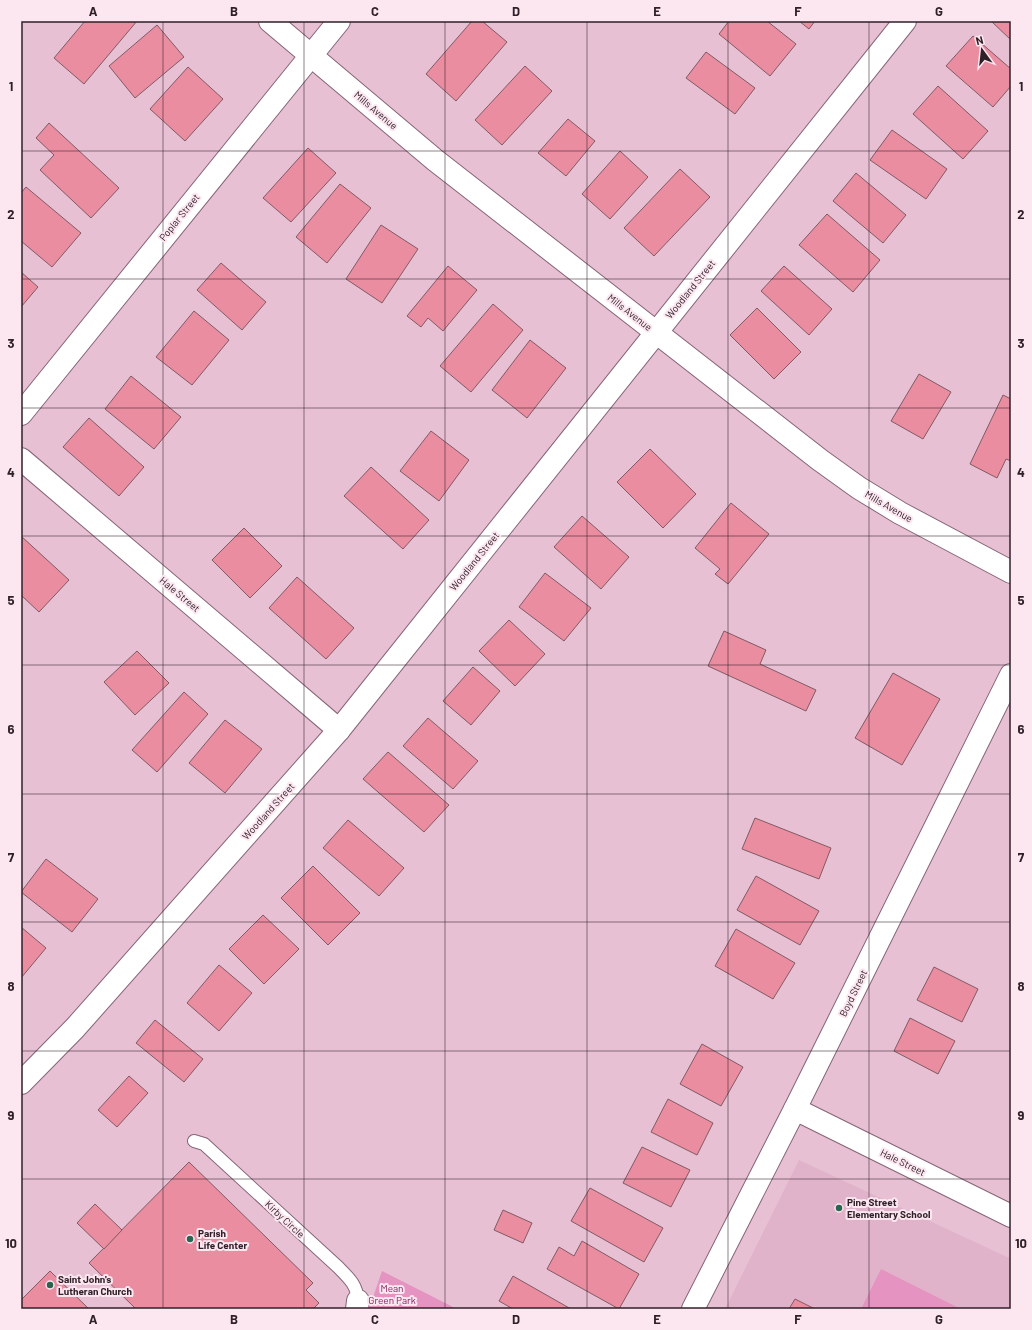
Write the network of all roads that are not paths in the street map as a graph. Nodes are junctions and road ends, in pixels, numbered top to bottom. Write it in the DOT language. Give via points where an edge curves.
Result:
graph roads {
  1 [pos="270,21"];
  2 [pos="338,21"];
  3 [pos="905,21"];
  4 [pos="310,55"];
  5 [pos="656,332"];
  6 [pos="21,414"];
  7 [pos="21,459"];
  8 [pos="1011,572"];
  9 [pos="1011,675"];
  10 [pos="339,730"];
  11 [pos="21,1083"];
  12 [pos="795,1109"];
  13 [pos="194,1141"];
  14 [pos="1011,1216"];
  15 [pos="358,1305"];
  16 [pos="693,1309"];
  1 -- 4 [label="street, Mills Avenue"];
  2 -- 4 [label="street, Poplar Street"];
  3 -- 5 [label="street, Woodland Street"];
  4 -- 5 [label="street, Mills Avenue" via="435,160"];
  4 -- 6 [label="street, Poplar Street"];
  5 -- 8 [label="street, Mills Avenue" via="859,488 900,513"];
  5 -- 10 [label="street, Woodland Street"];
  7 -- 10 [label="street, Hale Street"];
  9 -- 12 [label="street, Boyd Street"];
  10 -- 11 [label="street, Woodland Street" via="75,1028"];
  12 -- 14 [label="street, Hale Street"];
  12 -- 16 [label="street, Boyd Street"];
  13 -- 15 [label="lane, Kirby Circle" via="204,1144 338,1267 353,1282"];
}
